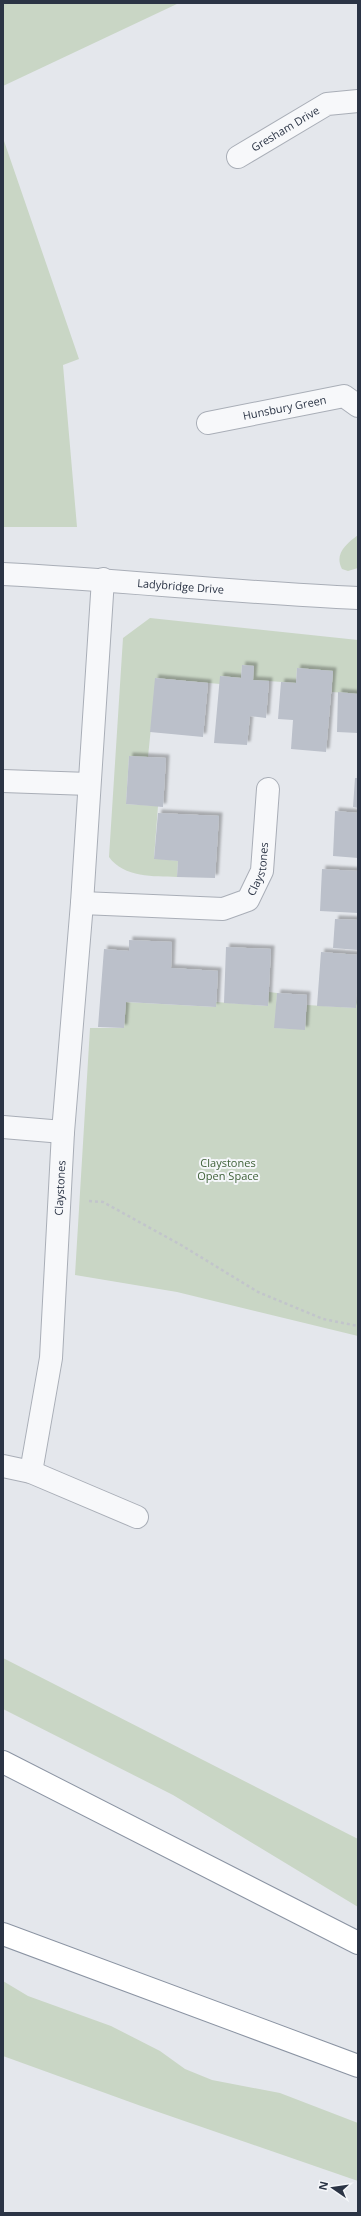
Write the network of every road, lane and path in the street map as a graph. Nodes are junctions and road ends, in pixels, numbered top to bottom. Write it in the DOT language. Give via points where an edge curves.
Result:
graph roads {
  1 [pos="358,101"];
  2 [pos="238,157"];
  3 [pos="358,406"];
  4 [pos="208,423"];
  5 [pos="3,574"];
  6 [pos="102,579"];
  7 [pos="358,598"];
  8 [pos="3,781"];
  9 [pos="90,784"];
  10 [pos="268,789"];
  11 [pos="82,903"];
  12 [pos="3,1127"];
  13 [pos="63,1132"];
  14 [pos="60,1200"];
  15 [pos="358,1326"];
  16 [pos="3,1466"];
  17 [pos="31,1472"];
  18 [pos="137,1517"];
  19 [pos="3,1762"];
  20 [pos="3,1934"];
  21 [pos="358,1943"];
  22 [pos="358,2066"];
  1 -- 2 [label="street, Gresham Drive" via="327,104"];
  3 -- 4 [label="street, Hunsbury Green" via="344,396"];
  5 -- 6 [label="street, Ladybridge Drive"];
  6 -- 7 [label="street, Ladybridge Drive" via="301,596"];
  6 -- 9 [label="street, Claystones"];
  8 -- 9 [label="street"];
  9 -- 11 [label="street, Claystones"];
  10 -- 11 [label="street, Claystones" via="262,871 248,900 223,909"];
  11 -- 13 [label="street, Claystones"];
  12 -- 13 [label="street"];
  13 -- 14 [label="street, Claystones"];
  14 -- 15 [label="path" via="102,1202 182,1245 258,1292 323,1319"];
  14 -- 17 [label="street, Claystones" via="51,1358"];
  16 -- 17 [label="street"];
  17 -- 18 [label="street"];
  19 -- 21 [label="highway"];
  20 -- 22 [label="highway"];
}
